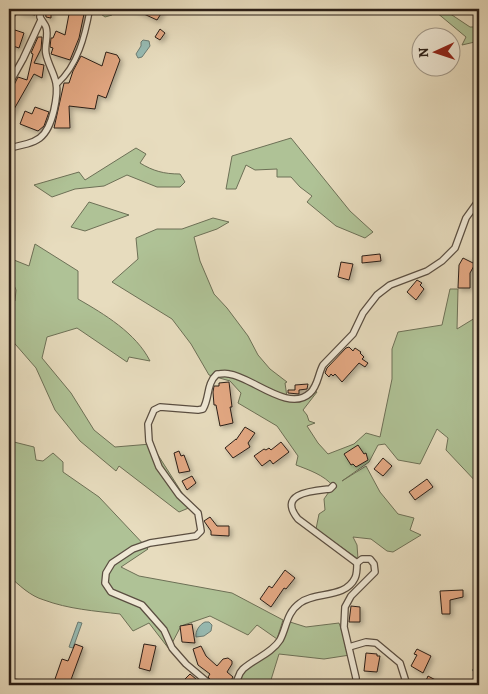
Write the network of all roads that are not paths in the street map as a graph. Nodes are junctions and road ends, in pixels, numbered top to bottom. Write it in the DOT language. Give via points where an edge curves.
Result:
graph roads {
  1 [pos="40,9"];
  2 [pos="90,9"];
  3 [pos="41,20"];
  4 [pos="9,84"];
  5 [pos="57,84"];
  6 [pos="9,148"];
  7 [pos="479,200"];
  8 [pos="332,486"];
  9 [pos="357,563"];
  10 [pos="349,647"];
  11 [pos="211,685"];
  12 [pos="235,685"];
  13 [pos="356,685"];
  14 [pos="407,685"];
  1 -- 3 [label="street"];
  2 -- 5 [label="street" via="79,50 69,72"];
  3 -- 4 [label="street"];
  3 -- 5 [label="street" via="46,26 46,52"];
  5 -- 6 [label="street" via="51,123 44,136"];
  7 -- 11 [label="street" via="466,218 455,248 427,271 390,285 377,295 349,339 323,365 312,392 303,398 287,399 230,374 217,374 211,379 204,409 160,407 151,415 149,441 159,467 179,495 198,513 201,531 196,536 150,543 122,555 106,572 105,583 111,592 142,605 164,630 172,648"];
  8 -- 9 [label="street" via="301,493 291,506 292,512 298,520"];
  9 -- 10 [label="street" via="370,559 375,572 351,596 345,607 344,627"];
  9 -- 12 [label="street" via="355,578 342,590 300,602 286,622 279,641 243,669"];
  10 -- 13 [label="street"];
  10 -- 14 [label="street" via="376,643 400,663"];
}
